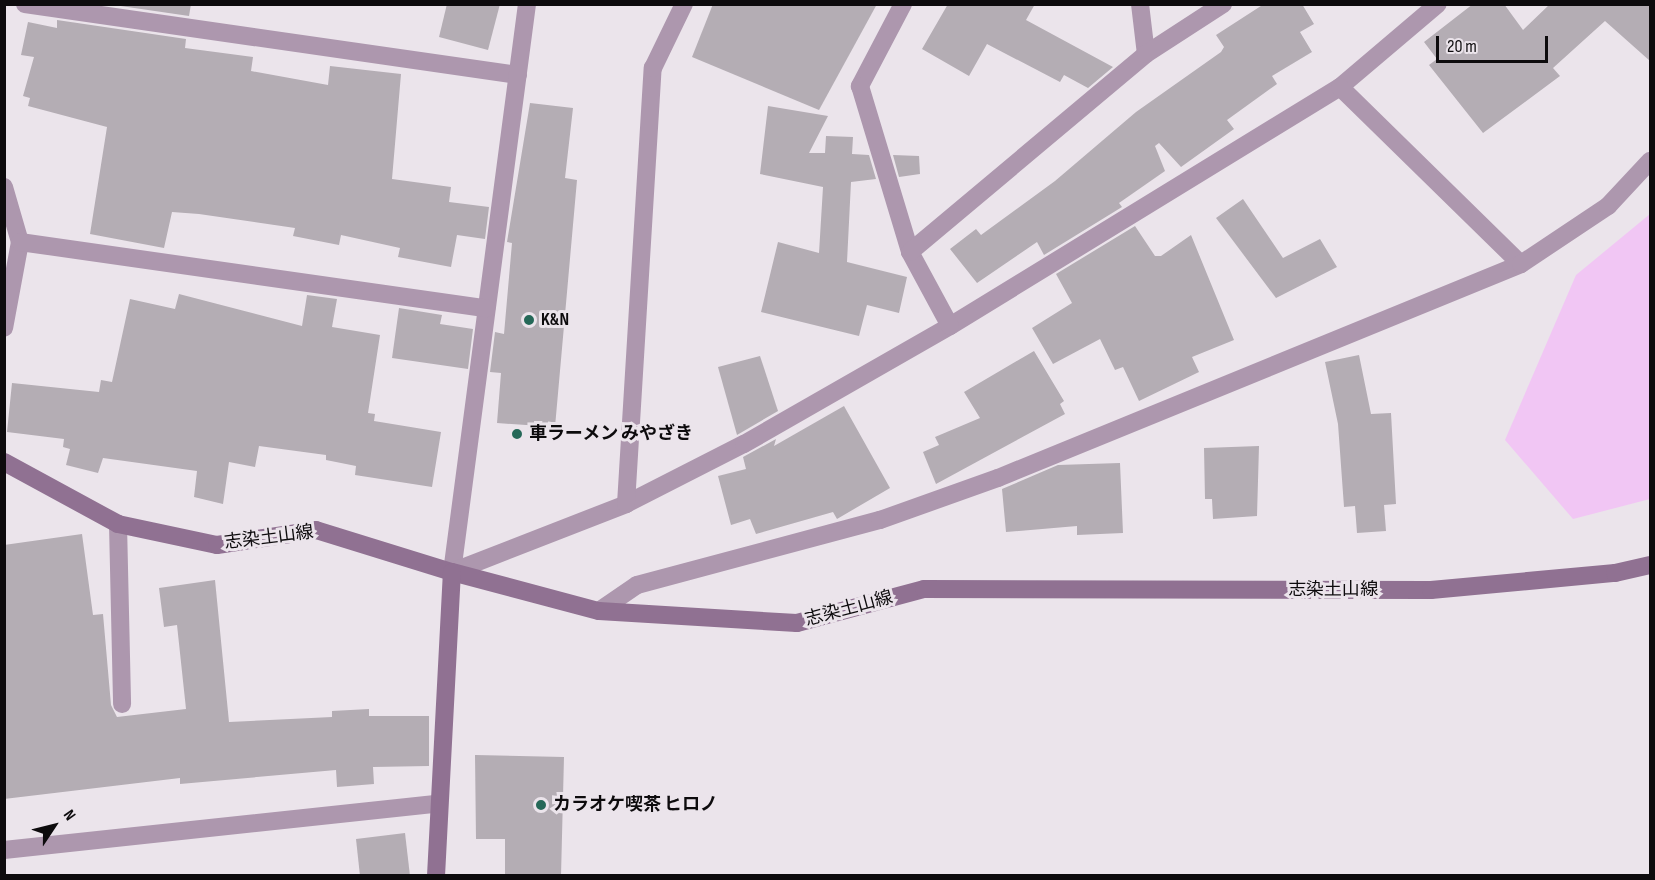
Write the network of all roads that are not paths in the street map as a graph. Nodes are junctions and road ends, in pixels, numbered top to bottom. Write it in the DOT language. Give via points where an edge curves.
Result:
graph roads {
  1 [pos="25,4"];
  2 [pos="527,4"];
  3 [pos="684,4"];
  4 [pos="903,4"];
  5 [pos="1140,4"];
  6 [pos="1223,4"];
  7 [pos="1438,4"];
  8 [pos="1146,54"];
  9 [pos="518,75"];
  10 [pos="1340,87"];
  11 [pos="1650,161"];
  12 [pos="4,187"];
  13 [pos="20,242"];
  14 [pos="910,252"];
  15 [pos="1521,264"];
  16 [pos="486,308"];
  17 [pos="950,326"];
  18 [pos="4,328"];
  19 [pos="4,462"];
  20 [pos="626,504"];
  21 [pos="118,524"];
  22 [pos="1650,565"];
  23 [pos="452,572"];
  24 [pos="599,611"];
  25 [pos="122,704"];
  26 [pos="438,804"];
  27 [pos="4,850"];
  28 [pos="436,876"];
  1 -- 9 [label="street"];
  2 -- 9 [label="street"];
  3 -- 20 [label="street" via="652,68"];
  4 -- 14 [label="street" via="860,86"];
  5 -- 8 [label="street"];
  6 -- 8 [label="street"];
  7 -- 10 [label="street"];
  8 -- 14 [label="street"];
  9 -- 16 [label="street"];
  10 -- 15 [label="street"];
  10 -- 17 [label="street"];
  11 -- 15 [label="street" via="1608,206"];
  12 -- 13 [label="street"];
  13 -- 16 [label="street"];
  13 -- 18 [label="street"];
  14 -- 17 [label="street"];
  15 -- 24 [label="street" via="998,478 880,520 637,585"];
  16 -- 23 [label="street"];
  17 -- 20 [label="street" via="744,444"];
  19 -- 21 [label="main road, 志染土山線"];
  20 -- 23 [label="street"];
  21 -- 23 [label="main road, 志染土山線" via="217,545 316,530"];
  21 -- 25 [label="street"];
  22 -- 24 [label="main road, 志染土山線" via="1615,573 1431,591 924,590 797,622"];
  23 -- 24 [label="main road, 志染土山線"];
  23 -- 26 [label="main road"];
  26 -- 27 [label="street"];
  26 -- 28 [label="main road"];
}
